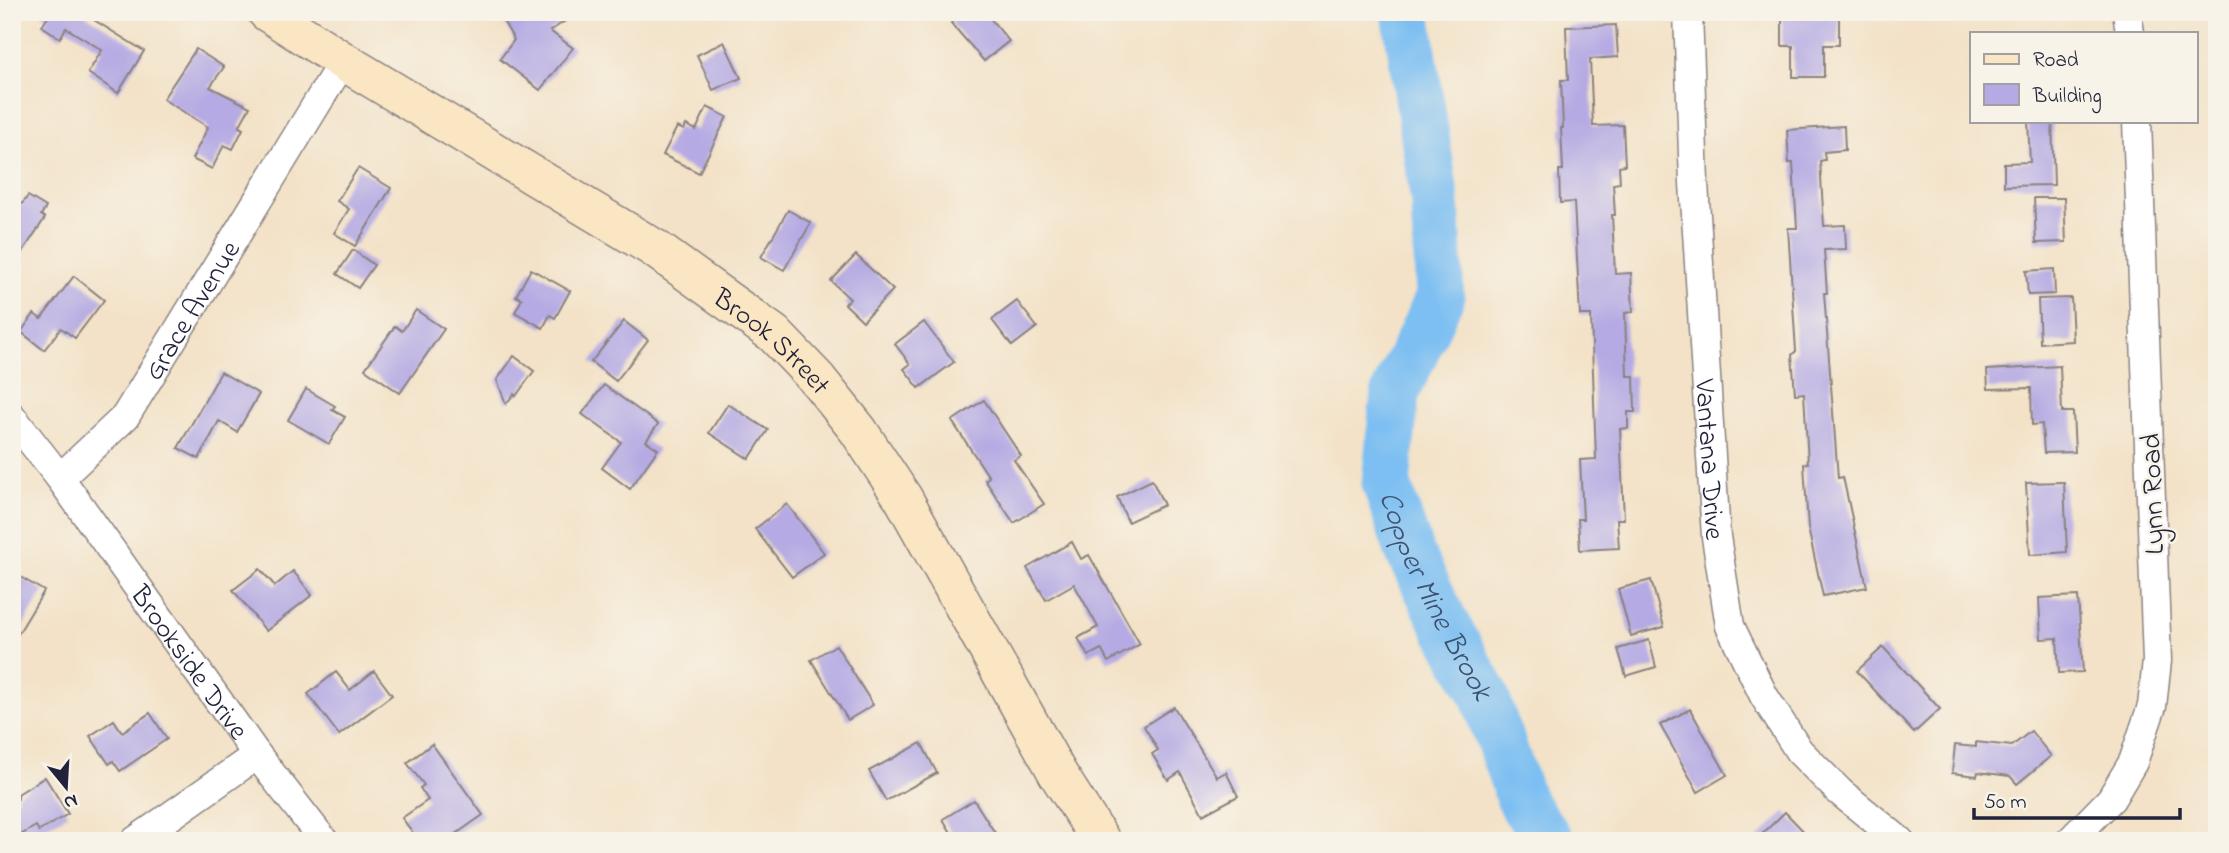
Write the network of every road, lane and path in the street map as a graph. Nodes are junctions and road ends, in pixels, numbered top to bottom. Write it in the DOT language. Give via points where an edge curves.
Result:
graph roads {
  1 [pos="267,12"];
  2 [pos="1688,12"];
  3 [pos="2127,12"];
  4 [pos="2130,32"];
  5 [pos="343,61"];
  6 [pos="2137,122"];
  7 [pos="12,417"];
  8 [pos="60,478"];
  9 [pos="257,755"];
  10 [pos="135,841"];
  11 [pos="324,841"];
  12 [pos="1101,841"];
  13 [pos="1900,841"];
  14 [pos="2070,841"];
  1 -- 5 [label="street, Brook Street"];
  2 -- 13 [label="street, Vantana Drive" via="1694,197 1716,537 1730,626 1764,696 1799,751"];
  3 -- 4 [label="street"];
  5 -- 8 [label="street, Grace Avenue" via="125,417"];
  5 -- 12 [label="street, Brook Street" via="654,248 774,334 858,430 903,498 1058,774"];
  6 -- 14 [label="street, Lynn Road" via="2157,661 2152,706 2133,762 2111,799"];
  7 -- 8 [label="street"];
  8 -- 9 [label="street, Brookside Drive"];
  9 -- 10 [label="street"];
  9 -- 11 [label="street, Brookside Drive"];
}
